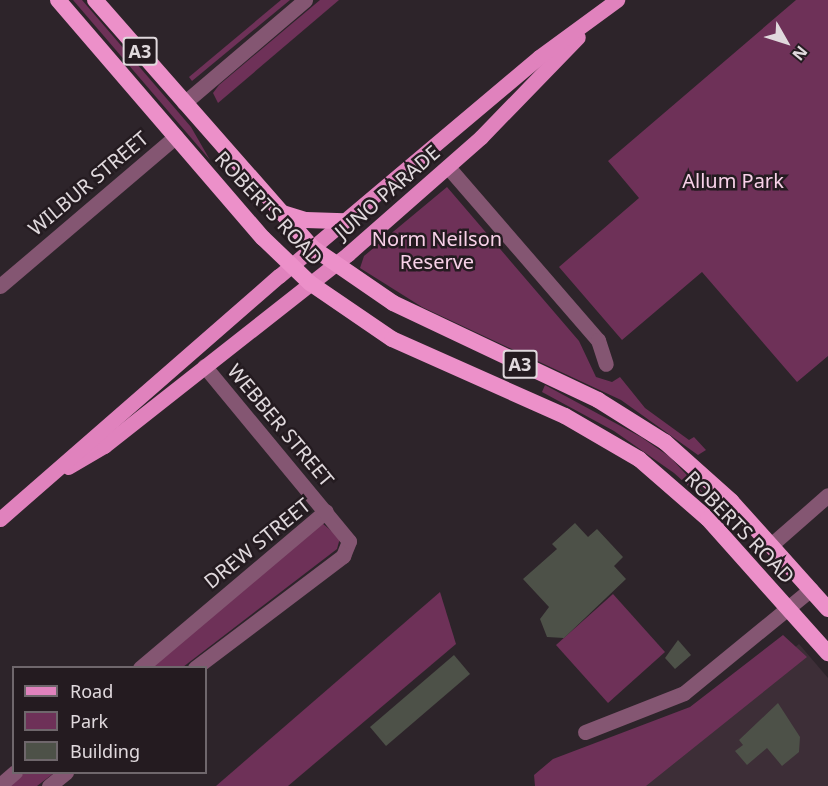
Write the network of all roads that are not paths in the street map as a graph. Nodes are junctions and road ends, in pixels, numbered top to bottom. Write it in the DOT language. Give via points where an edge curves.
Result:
graph roads {
  1 [pos="58,0"];
  2 [pos="95,0"];
  3 [pos="305,0"];
  4 [pos="617,0"];
  5 [pos="594,19"];
  6 [pos="184,103"];
  7 [pos="176,136"];
  8 [pos="448,167"];
  9 [pos="278,212"];
  10 [pos="344,221"];
  11 [pos="313,248"];
  12 [pos="334,265"];
  13 [pos="291,266"];
  14 [pos="310,283"];
  15 [pos="0,286"];
  16 [pos="606,364"];
  17 [pos="204,366"];
  18 [pos="43,482"];
  19 [pos="828,495"];
  20 [pos="326,511"];
  21 [pos="0,519"];
  22 [pos="772,544"];
  23 [pos="811,589"];
  24 [pos="788,609"];
  25 [pos="828,609"];
  26 [pos="828,653"];
  27 [pos="142,666"];
  28 [pos="198,666"];
  29 [pos="585,732"];
  30 [pos="13,774"];
  31 [pos="64,774"];
  32 [pos="0,785"];
  33 [pos="50,786"];
  1 -- 7 [label="highway, ROBERTS ROAD / A3"];
  2 -- 6 [label="highway, ROBERTS ROAD / A3"];
  3 -- 6 [label="street"];
  4 -- 5 [label="main road, JUNO PARADE"];
  5 -- 8 [label="main road, JUNO PARADE" via="552,68"];
  5 -- 10 [label="main road, JUNO PARADE" via="539,57"];
  6 -- 9 [label="highway, ROBERTS ROAD / A3"];
  7 -- 13 [label="highway, ROBERTS ROAD / A3"];
  7 -- 15 [label="street, WILBUR STREET"];
  8 -- 12 [label="main road, JUNO PARADE"];
  8 -- 16 [label="street" via="598,340"];
  9 -- 10 [label="highway" via="306,220"];
  9 -- 11 [label="highway, ROBERTS ROAD / A3"];
  10 -- 11 [label="main road, JUNO PARADE"];
  11 -- 12 [label="highway, ROBERTS ROAD / A3"];
  11 -- 13 [label="main road, JUNO PARADE"];
  12 -- 14 [label="main road, JUNO PARADE"];
  12 -- 22 [label="highway, ROBERTS ROAD / A3" via="408,312 612,407 701,471"];
  13 -- 14 [label="highway, ROBERTS ROAD / A3"];
  13 -- 18 [label="main road, JUNO PARADE"];
  14 -- 17 [label="main road, JUNO PARADE"];
  14 -- 24 [label="highway, ROBERTS ROAD / A3" via="392,339 565,416 616,443 694,505"];
  17 -- 18 [label="main road, JUNO PARADE" via="104,446"];
  17 -- 20 [label="street, WEBBER STREET"];
  18 -- 21 [label="main road, JUNO PARADE"];
  19 -- 22 [label="street"];
  20 -- 27 [label="street, DREW STREET"];
  20 -- 28 [label="street, DREW STREET" via="348,536 347,552"];
  22 -- 23 [label="highway, ROBERTS ROAD / A3"];
  23 -- 24 [label="street"];
  23 -- 25 [label="highway, ROBERTS ROAD / A3"];
  24 -- 26 [label="highway, ROBERTS ROAD / A3"];
  24 -- 29 [label="street" via="684,693"];
  30 -- 32 [label="street"];
  31 -- 33 [label="street"];
}
